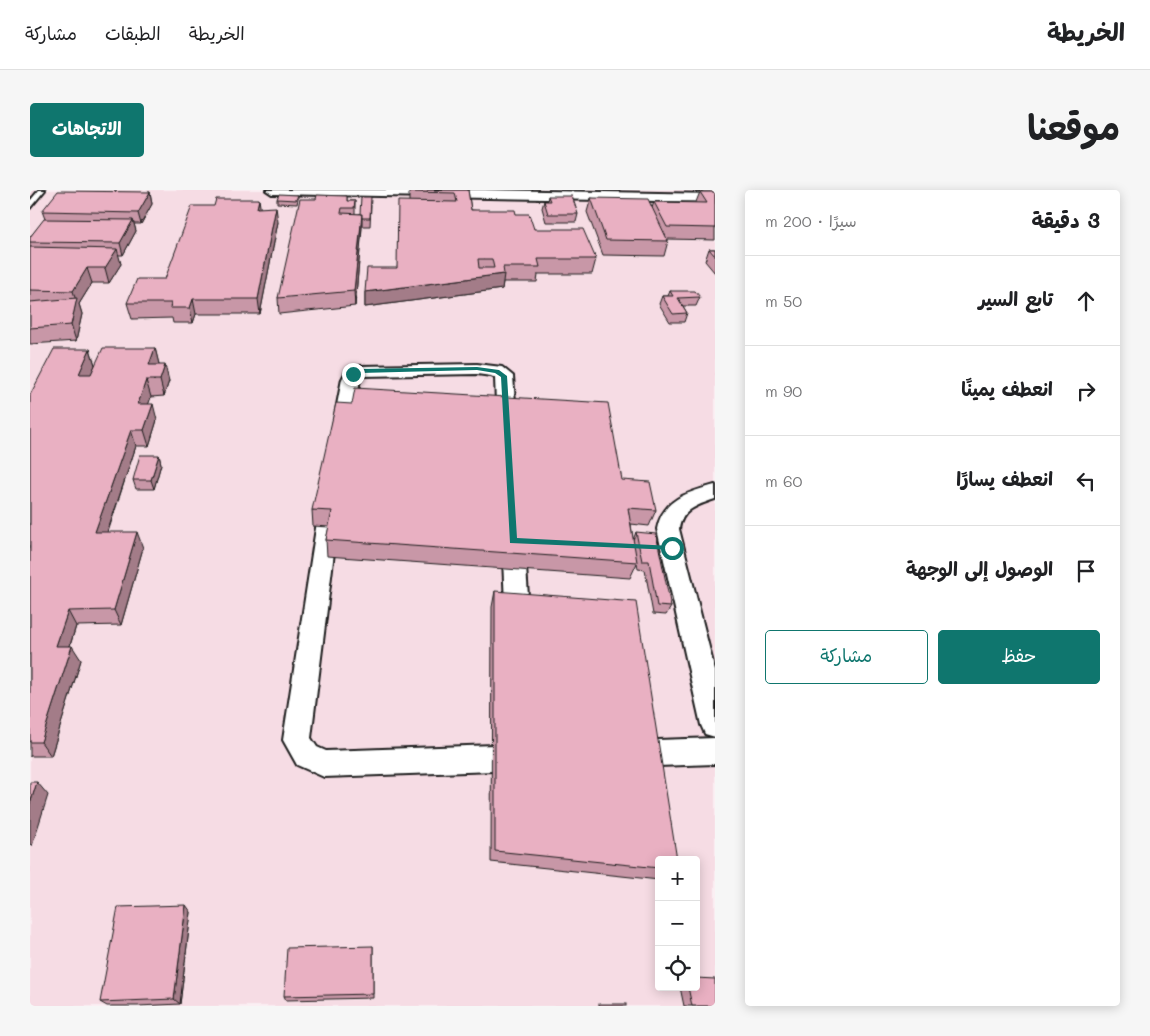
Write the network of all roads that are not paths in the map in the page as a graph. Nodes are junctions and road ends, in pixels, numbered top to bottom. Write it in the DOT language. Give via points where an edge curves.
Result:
graph roads {
  1 [pos="42,190"];
  2 [pos="272,190"];
  3 [pos="711,195"];
  4 [pos="30,206"];
  5 [pos="508,444"];
  6 [pos="715,492"];
  7 [pos="519,534"];
  8 [pos="519,649"];
  9 [pos="715,725"];
  10 [pos="531,750"];
  11 [pos="715,750"];
  12 [pos="610,754"];
  1 -- 4 [label="lane"];
  2 -- 3 [label="street"];
  5 -- 10 [label="street" via="504,376 496,371 359,371 353,374 324,533 297,740 307,756 324,764"];
  6 -- 9 [label="street" via="672,511 662,548"];
  7 -- 8 [label="street"];
  11 -- 12 [label="street"];
}
